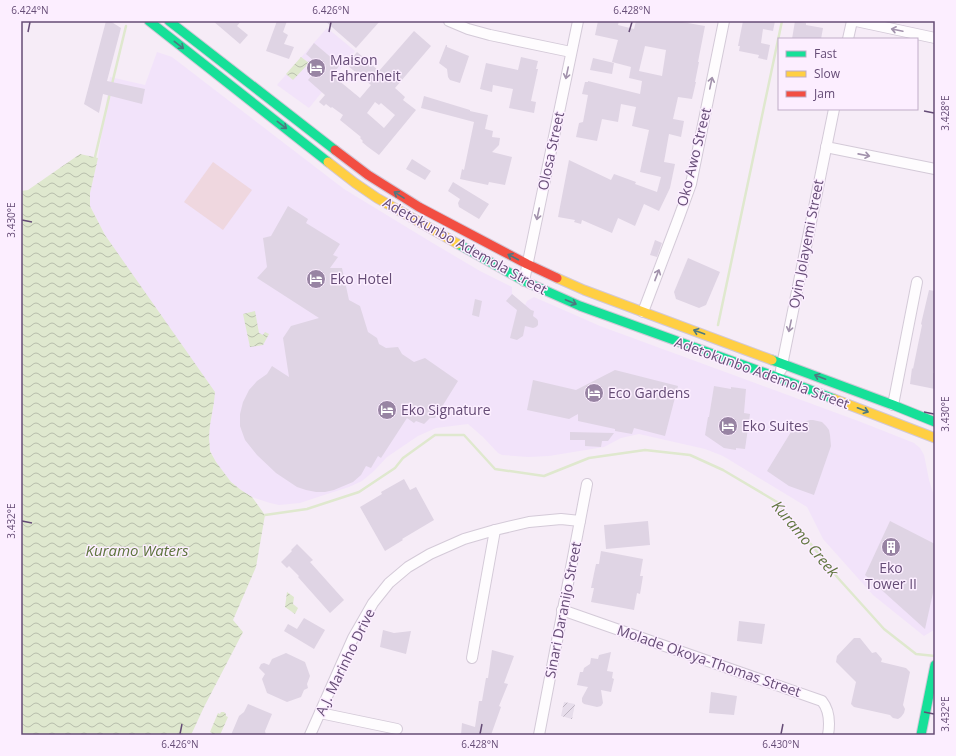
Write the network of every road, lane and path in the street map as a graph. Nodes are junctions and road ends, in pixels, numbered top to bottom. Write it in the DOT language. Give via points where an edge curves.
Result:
graph roads {
  1 [pos="149,21"];
  2 [pos="169,21"];
  3 [pos="449,21"];
  4 [pos="578,21"];
  5 [pos="724,21"];
  6 [pos="852,21"];
  7 [pos="856,21"];
  8 [pos="848,38"];
  9 [pos="935,38"];
  10 [pos="571,52"];
  11 [pos="834,110"];
  12 [pos="826,147"];
  13 [pos="935,169"];
  14 [pos="527,264"];
  15 [pos="524,281"];
  16 [pos="917,282"];
  17 [pos="643,312"];
  18 [pos="782,363"];
  19 [pos="778,378"];
  20 [pos="893,405"];
  21 [pos="935,422"];
  22 [pos="935,438"];
  23 [pos="587,484"];
  24 [pos="580,521"];
  25 [pos="495,530"];
  26 [pos="562,610"];
  27 [pos="472,658"];
  28 [pos="935,665"];
  29 [pos="320,713"];
  30 [pos="397,729"];
  31 [pos="310,735"];
  32 [pos="538,735"];
  33 [pos="828,735"];
  34 [pos="921,735"];
  1 -- 15 [label="main road, Adetokunbo Ademola Street, one-way" via="355,183"];
  14 -- 2 [label="main road, Adetokunbo Ademola Street, one-way" via="419,207 368,175"];
  3 -- 10 [label="street" via="490,35"];
  4 -- 10 [label="street, Olosa Street"];
  17 -- 5 [label="street, Oko Awo Street, one-way" via="691,184"];
  6 -- 8 [label="street"];
  9 -- 7 [label="street, one-way"];
  10 -- 14 [label="street, Olosa Street, one-way"];
  11 -- 12 [label="street, Oyin Jolayemi Street"];
  12 -- 13 [label="street, one-way"];
  12 -- 18 [label="street, Oyin Jolayemi Street, one-way"];
  14 -- 15 [label="street, Olosa Street"];
  14 -- 17 [label="main road, Adetokunbo Ademola Street" via="584,290"];
  15 -- 19 [label="main road, Adetokunbo Ademola Street, one-way" via="580,306"];
  16 -- 20 [label="street"];
  18 -- 17 [label="main road, Adetokunbo Ademola Street, one-way"];
  18 -- 19 [label="street, Oyin Jolayemi Street"];
  20 -- 18 [label="main road, Adetokunbo Ademola Street, one-way"];
  19 -- 22 [label="main road, Adetokunbo Ademola Street, one-way"];
  20 -- 21 [label="main road, Adetokunbo Ademola Street"];
  23 -- 24 [label="street, Sinari Daranijo Street"];
  24 -- 25 [label="street, A.J. Marinho Drive" via="561,519 529,522"];
  24 -- 26 [label="street, Sinari Daranijo Street"];
  25 -- 27 [label="street"];
  25 -- 29 [label="street, A.J. Marinho Drive" via="430,554 408,567 389,583 373,603 353,638"];
  26 -- 32 [label="street, Sinari Daranijo Street"];
  26 -- 33 [label="street, Molade Okoya-Thomas Street" via="822,701 829,714"];
  28 -- 34 [label="main road"];
  29 -- 30 [label="street"];
  29 -- 31 [label="street, A.J. Marinho Drive"];
}
